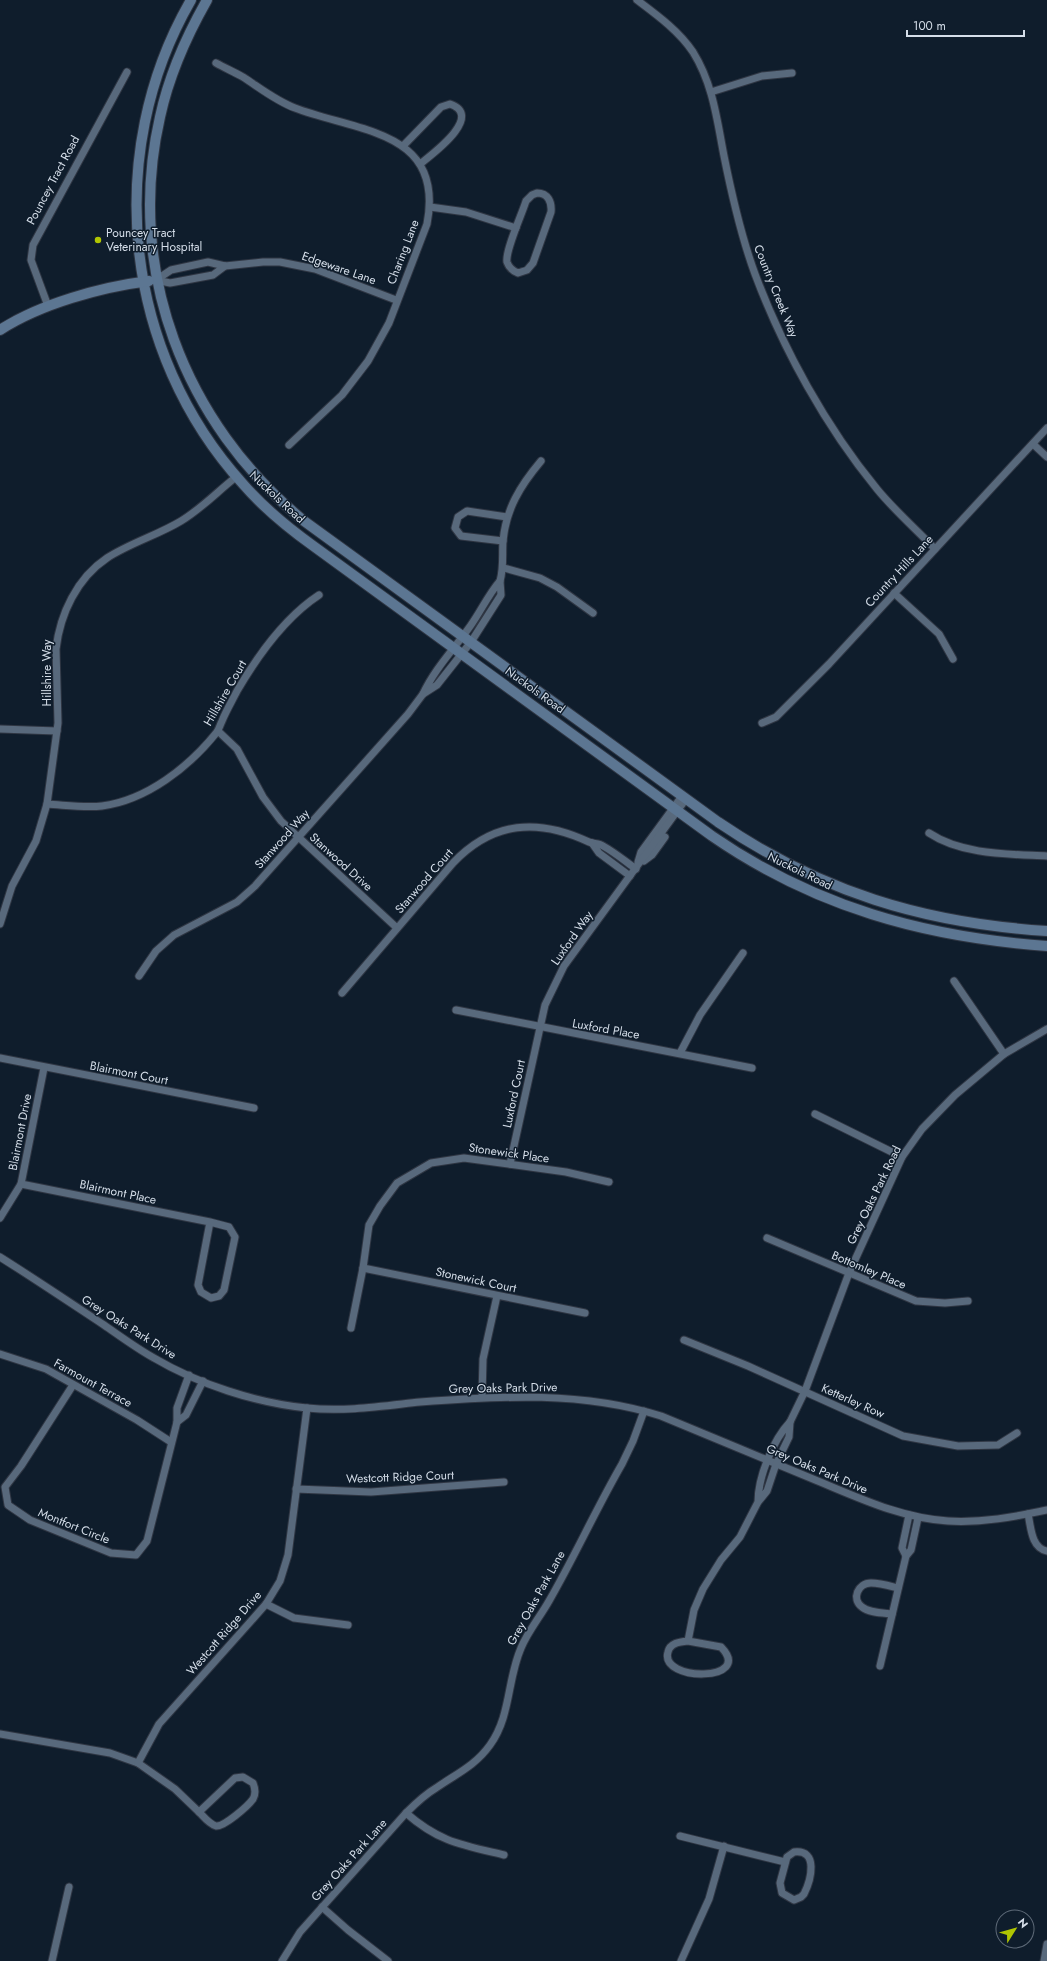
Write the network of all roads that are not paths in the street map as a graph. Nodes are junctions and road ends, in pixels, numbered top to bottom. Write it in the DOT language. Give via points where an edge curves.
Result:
graph roads {
  1 [pos="190,0"];
  2 [pos="207,0"];
  3 [pos="637,0"];
  4 [pos="216,63"];
  5 [pos="127,72"];
  6 [pos="792,73"];
  7 [pos="711,92"];
  8 [pos="403,146"];
  9 [pos="420,164"];
  10 [pos="430,207"];
  11 [pos="516,228"];
  12 [pos="225,266"];
  13 [pos="156,280"];
  14 [pos="143,282"];
  15 [pos="396,300"];
  16 [pos="48,306"];
  17 [pos="0,330"];
  18 [pos="1047,428"];
  19 [pos="1033,444"];
  20 [pos="289,445"];
  21 [pos="1047,457"];
  22 [pos="541,461"];
  23 [pos="236,477"];
  24 [pos="506,517"];
  25 [pos="503,541"];
  26 [pos="935,548"];
  27 [pos="504,568"];
  28 [pos="500,582"];
  29 [pos="894,593"];
  30 [pos="319,594"];
  31 [pos="593,613"];
  32 [pos="462,636"];
  33 [pos="471,642"];
  34 [pos="457,651"];
  35 [pos="953,659"];
  36 [pos="423,694"];
  37 [pos="762,723"];
  38 [pos="0,729"];
  39 [pos="57,731"];
  40 [pos="218,731"];
  41 [pos="686,799"];
  42 [pos="47,804"];
  43 [pos="678,811"];
  44 [pos="929,833"];
  45 [pos="298,838"];
  46 [pos="592,843"];
  47 [pos="1047,856"];
  48 [pos="636,869"];
  49 [pos="630,876"];
  50 [pos="0,924"];
  51 [pos="397,928"];
  52 [pos="1047,931"];
  53 [pos="1047,946"];
  54 [pos="744,953"];
  55 [pos="139,976"];
  56 [pos="954,981"];
  57 [pos="342,993"];
  58 [pos="456,1010"];
  59 [pos="539,1028"];
  60 [pos="1047,1029"];
  61 [pos="680,1053"];
  62 [pos="1004,1054"];
  63 [pos="0,1058"];
  64 [pos="44,1068"];
  65 [pos="752,1068"];
  66 [pos="254,1108"];
  67 [pos="815,1114"];
  68 [pos="902,1157"];
  69 [pos="510,1164"];
  70 [pos="609,1182"];
  71 [pos="21,1184"];
  72 [pos="0,1218"];
  73 [pos="210,1222"];
  74 [pos="767,1238"];
  75 [pos="0,1257"];
  76 [pos="363,1268"];
  77 [pos="849,1273"];
  78 [pos="496,1296"];
  79 [pos="968,1301"];
  80 [pos="585,1313"];
  81 [pos="351,1328"];
  82 [pos="684,1340"];
  83 [pos="0,1354"];
  84 [pos="189,1375"];
  85 [pos="203,1381"];
  86 [pos="73,1386"];
  87 [pos="805,1391"];
  88 [pos="482,1397"];
  89 [pos="307,1408"];
  90 [pos="644,1411"];
  91 [pos="177,1422"];
  92 [pos="790,1422"];
  93 [pos="1017,1433"];
  94 [pos="171,1442"];
  95 [pos="767,1460"];
  96 [pos="776,1464"];
  97 [pos="504,1482"];
  98 [pos="296,1489"];
  99 [pos="758,1502"];
  100 [pos="1047,1510"];
  101 [pos="1028,1514"];
  102 [pos="909,1515"];
  103 [pos="918,1518"];
  104 [pos="1047,1551"];
  105 [pos="906,1556"];
  106 [pos="898,1588"];
  107 [pos="266,1604"];
  108 [pos="892,1614"];
  109 [pos="348,1625"];
  110 [pos="688,1641"];
  111 [pos="880,1666"];
  112 [pos="0,1734"];
  113 [pos="138,1763"];
  114 [pos="199,1812"];
  115 [pos="406,1813"];
  116 [pos="680,1836"];
  117 [pos="724,1846"];
  118 [pos="504,1855"];
  119 [pos="785,1862"];
  120 [pos="69,1887"];
  121 [pos="322,1907"];
  122 [pos="1047,1944"];
  123 [pos="52,1961"];
  124 [pos="282,1961"];
  125 [pos="388,1961"];
  126 [pos="682,1961"];
  127 [pos="1044,1961"];
  1 -- 14 [label="main road" via="160,66 145,117 136,207"];
  2 -- 13 [label="main road" via="178,59 160,117 154,150 150,204"];
  3 -- 7 [label="street, Country Creek Way" via="686,42 700,65"];
  4 -- 8 [label="street, Charing Lane" via="286,105 382,134"];
  5 -- 16 [label="street, Pouncey Tract Road" via="33,244 31,260"];
  6 -- 7 [label="street" via="762,76"];
  7 -- 26 [label="street, Country Creek Way" via="747,251 772,316 792,358 859,466 887,501"];
  8 -- 9 [label="street, Charing Lane"];
  8 -- 9 [label="street" via="441,107 450,104 459,110 461,124 448,140"];
  9 -- 10 [label="street, Charing Lane" via="428,184"];
  10 -- 11 [label="street" via="466,212"];
  10 -- 15 [label="street, Charing Lane" via="427,224"];
  11 -- 11 [label="street" via="507,258 510,268 518,273 527,270 533,263 551,212 551,203 546,195 537,193 528,198"];
  12 -- 13 [label="street, Edgeware Lane" via="208,262 171,270"];
  12 -- 13 [label="street, Edgeware Lane" via="213,275 170,284"];
  12 -- 15 [label="street, Edgeware Lane" via="263,262 298,265"];
  13 -- 14 [label="main road"];
  13 -- 32 [label="main road, Nuckols Road" via="174,341 190,380 216,426 249,469 270,492 304,521"];
  14 -- 16 [label="main road"];
  14 -- 23 [label="main road, Nuckols Road" via="161,348 182,396 210,442"];
  15 -- 20 [label="street, Charing Lane" via="380,342 359,375 342,395"];
  16 -- 17 [label="main road"];
  18 -- 19 [label="street, Country Hills Lane"];
  19 -- 21 [label="street"];
  19 -- 26 [label="street, Country Hills Lane"];
  22 -- 24 [label="street" via="520,488"];
  23 -- 34 [label="main road, Nuckols Road" via="286,526"];
  23 -- 39 [label="street, Hillshire Way" via="182,521 107,559 93,570 72,596 63,616 56,649 59,701"];
  24 -- 25 [label="street"];
  24 -- 25 [label="street" via="467,511 458,517 455,528 461,536"];
  25 -- 27 [label="street"];
  26 -- 29 [label="street, Country Hills Lane"];
  27 -- 28 [label="street"];
  27 -- 31 [label="street" via="540,578"];
  28 -- 32 [label="street, Stanwood Way"];
  28 -- 33 [label="street, Stanwood Way" via="501,595"];
  29 -- 35 [label="street" via="939,634"];
  29 -- 37 [label="street, Country Hills Lane" via="787,707 776,717"];
  30 -- 40 [label="street, Hillshire Court" via="289,620 258,658 238,690"];
  32 -- 33 [label="main road, Nuckols Road"];
  32 -- 34 [label="street, Stanwood Way"];
  33 -- 34 [label="street, Stanwood Way"];
  33 -- 41 [label="main road, Nuckols Road"];
  34 -- 36 [label="street, Stanwood Way" via="430,679"];
  34 -- 36 [label="street, Stanwood Way" via="437,685"];
  34 -- 43 [label="main road, Nuckols Road"];
  36 -- 45 [label="street, Stanwood Way"];
  38 -- 39 [label="street"];
  39 -- 42 [label="street, Hillshire Way"];
  40 -- 42 [label="street, Hillshire Court" via="178,771 139,795 101,806"];
  40 -- 45 [label="street, Stanwood Drive" via="237,748 272,811"];
  41 -- 43 [label="street, Luxford Way"];
  41 -- 43 [label="street, Luxford Way"];
  41 -- 52 [label="main road, Nuckols Road" via="774,857 824,882 854,893 948,920"];
  42 -- 50 [label="street, Hillshire Way" via="36,841 12,886"];
  43 -- 48 [label="street, Luxford Way" via="652,855"];
  43 -- 48 [label="street, Luxford Way" via="641,852"];
  43 -- 53 [label="main road, Nuckols Road" via="759,866 795,885 860,911 960,936"];
  44 -- 47 [label="street" via="944,842 961,847"];
  45 -- 51 [label="street, Stanwood Drive"];
  45 -- 55 [label="street, Stanwood Way" via="246,895 227,908 174,935 156,951"];
  46 -- 48 [label="street, Stanwood Court" via="602,845"];
  46 -- 49 [label="street, Stanwood Court" via="598,853"];
  46 -- 51 [label="street, Stanwood Court" via="570,833 543,827 513,828 497,833 459,856"];
  48 -- 49 [label="street, Luxford Way"];
  49 -- 59 [label="street, Luxford Way" via="564,966 545,1005"];
  51 -- 57 [label="street, Stanwood Court"];
  54 -- 61 [label="street" via="700,1015"];
  56 -- 62 [label="street"];
  58 -- 59 [label="street, Luxford Place"];
  59 -- 61 [label="street, Luxford Place"];
  59 -- 69 [label="street, Luxford Court"];
  60 -- 62 [label="street, Grey Oaks Park Road"];
  61 -- 65 [label="street, Luxford Place"];
  62 -- 68 [label="street, Grey Oaks Park Road" via="955,1095 922,1129"];
  63 -- 64 [label="street, Blairmont Court"];
  64 -- 66 [label="street, Blairmont Court"];
  64 -- 71 [label="street, Blairmont Drive"];
  67 -- 68 [label="street"];
  68 -- 77 [label="street, Grey Oaks Park Road"];
  69 -- 70 [label="street, Stonewick Place" via="566,1172"];
  69 -- 76 [label="street, Stonewick Place" via="464,1158 431,1163 397,1183 369,1225"];
  71 -- 72 [label="street, Blairmont Drive"];
  71 -- 73 [label="street, Blairmont Place"];
  73 -- 73 [label="street, Blairmont Place" via="198,1285 201,1292 211,1298 219,1296 224,1290 235,1237 229,1227"];
  74 -- 77 [label="street, Bottomley Place"];
  75 -- 84 [label="street, Grey Oaks Park Drive" via="154,1358"];
  76 -- 78 [label="street, Stonewick Court"];
  76 -- 81 [label="street, Stonewick Place"];
  77 -- 79 [label="street, Bottomley Place" via="916,1301"];
  77 -- 87 [label="street, Grey Oaks Park Road"];
  78 -- 80 [label="street, Stonewick Court"];
  78 -- 88 [label="street" via="483,1359"];
  82 -- 87 [label="street, Ketterley Row"];
  83 -- 86 [label="street, Farmount Terrace" via="46,1369"];
  84 -- 85 [label="street, Grey Oaks Park Drive"];
  84 -- 91 [label="street, Montfort Circle" via="177,1408"];
  85 -- 89 [label="street, Grey Oaks Park Drive" via="252,1398"];
  85 -- 91 [label="street, Montfort Circle" via="186,1415"];
  86 -- 94 [label="street, Farmount Terrace"];
  86 -- 94 [label="street, Montfort Circle" via="5,1487 8,1505 30,1520 111,1553 136,1555 147,1541"];
  87 -- 92 [label="street, Grey Oaks Park Road"];
  87 -- 93 [label="street, Ketterley Row" via="903,1436 958,1446 998,1445"];
  88 -- 89 [label="street, Grey Oaks Park Drive" via="345,1409"];
  88 -- 90 [label="street, Grey Oaks Park Drive" via="563,1397"];
  89 -- 98 [label="street, Westcott Ridge Drive"];
  90 -- 95 [label="street, Grey Oaks Park Drive"];
  90 -- 115 [label="street, Grey Oaks Park Lane" via="622,1464 549,1601 521,1647 507,1707 491,1744 473,1764 425,1795"];
  91 -- 94 [label="street, Montfort Circle"];
  92 -- 95 [label="street, Grey Oaks Park Road" via="782,1430"];
  92 -- 96 [label="street, Grey Oaks Park Road" via="789,1437"];
  95 -- 96 [label="street, Grey Oaks Park Drive"];
  95 -- 99 [label="street, Grey Oaks Park Road" via="758,1489"];
  96 -- 99 [label="street, Grey Oaks Park Road" via="767,1491"];
  96 -- 102 [label="street, Grey Oaks Park Drive" via="877,1506"];
  97 -- 98 [label="street, Westcott Ridge Court" via="371,1492"];
  98 -- 107 [label="street, Westcott Ridge Drive" via="288,1555 280,1581"];
  99 -- 110 [label="street, Grey Oaks Park Road" via="748,1524 703,1589 694,1610"];
  100 -- 101 [label="street, Grey Oaks Park Drive"];
  101 -- 103 [label="street, Grey Oaks Park Drive" via="984,1521"];
  101 -- 104 [label="street" via="1036,1544"];
  102 -- 103 [label="street, Grey Oaks Park Drive"];
  102 -- 105 [label="street" via="902,1548"];
  103 -- 105 [label="street" via="911,1550"];
  105 -- 106 [label="street"];
  106 -- 108 [label="street"];
  106 -- 108 [label="street" via="869,1582 862,1585 856,1596 862,1608"];
  107 -- 109 [label="street" via="294,1618"];
  107 -- 113 [label="street, Westcott Ridge Drive" via="159,1724"];
  108 -- 111 [label="street"];
  110 -- 110 [label="street" via="672,1645 668,1650 669,1664 674,1668 679,1671 712,1674 724,1669 727,1658 721,1648"];
  112 -- 113 [label="street" via="110,1753"];
  113 -- 114 [label="street" via="176,1789"];
  114 -- 114 [label="street" via="213,1825 225,1825 253,1798 253,1783 243,1777 235,1778"];
  115 -- 118 [label="street" via="435,1835"];
  115 -- 121 [label="street, Grey Oaks Park Lane"];
  116 -- 117 [label="street"];
  117 -- 119 [label="street"];
  117 -- 126 [label="street" via="709,1899"];
  119 -- 119 [label="street" via="794,1852 803,1852 810,1858 812,1868 806,1891 798,1899 782,1893 780,1883"];
  120 -- 123 [label="street"];
  121 -- 124 [label="street, Grey Oaks Park Lane" via="293,1941"];
  121 -- 125 [label="street"];
  122 -- 127 [label="street"];
}
